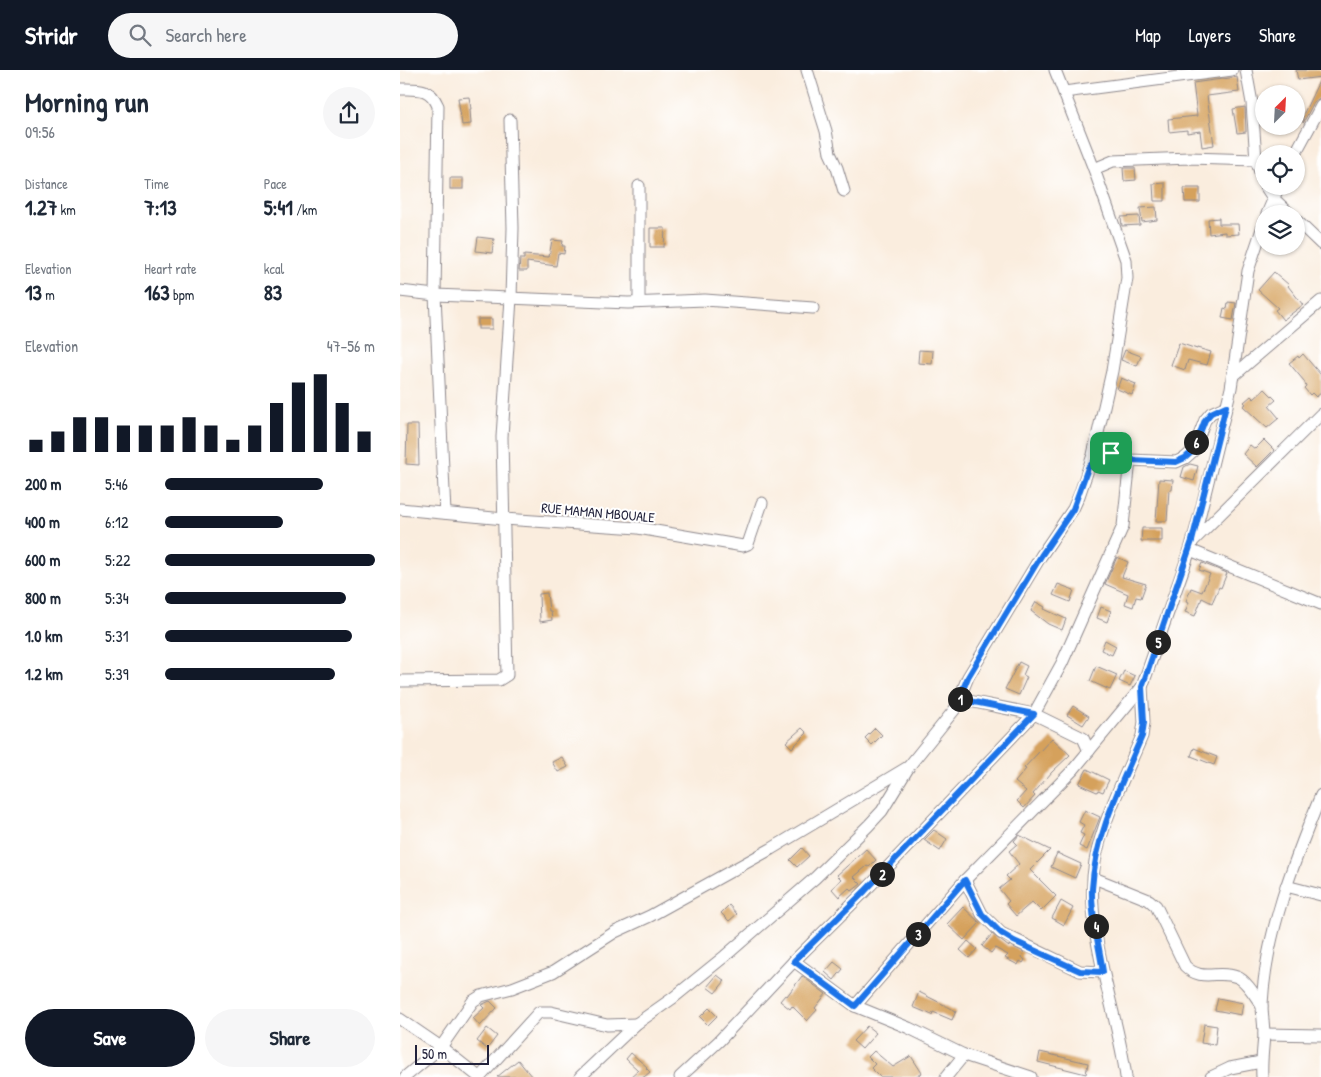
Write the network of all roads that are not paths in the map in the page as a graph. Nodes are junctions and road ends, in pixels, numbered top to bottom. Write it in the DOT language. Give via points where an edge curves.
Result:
graph roads {
  1 [pos="807,70"];
  2 [pos="1055,70"];
  3 [pos="1232,70"];
  4 [pos="1246,70"];
  5 [pos="400,89"];
  6 [pos="1064,92"];
  7 [pos="1321,106"];
  8 [pos="510,120"];
  9 [pos="1301,145"];
  10 [pos="1255,146"];
  11 [pos="1255,160"];
  12 [pos="1094,169"];
  13 [pos="639,186"];
  14 [pos="844,191"];
  15 [pos="1271,195"];
  16 [pos="1274,195"];
  17 [pos="1273,198"];
  18 [pos="1270,205"];
  19 [pos="1280,205"];
  20 [pos="1305,229"];
  21 [pos="1321,244"];
  22 [pos="1255,250"];
  23 [pos="400,292"];
  24 [pos="435,295"];
  25 [pos="512,298"];
  26 [pos="1321,301"];
  27 [pos="639,302"];
  28 [pos="813,308"];
  29 [pos="1232,377"];
  30 [pos="1226,406"];
  31 [pos="1321,414"];
  32 [pos="1130,460"];
  33 [pos="1088,468"];
  34 [pos="762,503"];
  35 [pos="400,509"];
  36 [pos="445,513"];
  37 [pos="504,519"];
  38 [pos="1191,545"];
  39 [pos="1321,604"];
  40 [pos="400,681"];
  41 [pos="1142,687"];
  42 [pos="959,699"];
  43 [pos="1034,714"];
  44 [pos="1089,751"];
  45 [pos="910,765"];
  46 [pos="1321,795"];
  47 [pos="1094,878"];
  48 [pos="965,880"];
  49 [pos="1286,886"];
  50 [pos="1321,895"];
  51 [pos="794,961"];
  52 [pos="1103,972"];
  53 [pos="855,1006"];
  54 [pos="1262,1006"];
  55 [pos="400,1019"];
  56 [pos="636,1024"];
  57 [pos="1264,1034"];
  58 [pos="1321,1035"];
  59 [pos="441,1046"];
  60 [pos="964,1055"];
  61 [pos="1261,1062"];
  62 [pos="405,1077"];
  63 [pos="480,1077"];
  64 [pos="580,1077"];
  65 [pos="680,1077"];
  66 [pos="946,1077"];
  67 [pos="1031,1077"];
  68 [pos="1126,1077"];
  69 [pos="1211,1077"];
  70 [pos="1262,1077"];
  1 -- 14 [label="street"];
  2 -- 6 [label="street"];
  3 -- 6 [label="street"];
  4 -- 10 [label="street"];
  5 -- 24 [label="street" via="423,90 435,99 438,106"];
  6 -- 12 [label="street"];
  7 -- 9 [label="street"];
  8 -- 25 [label="street"];
  11 -- 12 [label="street" via="1113,161"];
  12 -- 33 [label="street" via="1126,260 1127,278 1112,370"];
  13 -- 27 [label="street"];
  15 -- 17 [label="street"];
  16 -- 17 [label="street"];
  17 -- 18 [label="street"];
  17 -- 19 [label="street"];
  20 -- 21 [label="street"];
  22 -- 29 [label="street" via="1248,271"];
  23 -- 24 [label="street"];
  24 -- 25 [label="street"];
  24 -- 36 [label="street"];
  25 -- 27 [label="street"];
  25 -- 37 [label="street" via="502,437"];
  26 -- 29 [label="street"];
  27 -- 28 [label="street" via="705,300"];
  29 -- 30 [label="street"];
  30 -- 32 [label="street" via="1205,420 1193,451 1185,458 1176,462"];
  30 -- 38 [label="street"];
  31 -- 38 [label="street"];
  32 -- 33 [label="street" via="1111,453 1100,455"];
  32 -- 43 [label="street" via="1123,526 1062,664"];
  33 -- 42 [label="street" via="1073,509 968,677"];
  34 -- 37 [label="street, RUE MAMAN MBOUALE" via="748,544 743,546 638,528"];
  35 -- 36 [label="street, RUE MAMAN MBOUALE"];
  36 -- 37 [label="street, RUE MAMAN MBOUALE"];
  37 -- 40 [label="street" via="507,675 499,680"];
  38 -- 39 [label="street"];
  38 -- 41 [label="street"];
  41 -- 44 [label="street"];
  41 -- 47 [label="street" via="1142,736 1098,848"];
  42 -- 43 [label="street"];
  42 -- 45 [label="street" via="955,709"];
  43 -- 44 [label="street" via="1082,738"];
  43 -- 51 [label="street"];
  44 -- 48 [label="street"];
  45 -- 56 [label="street" via="882,811 815,878 718,962"];
  45 -- 59 [label="street" via="762,853 650,916 614,932 553,972 481,996 473,1001"];
  46 -- 49 [label="street"];
  47 -- 52 [label="street" via="1093,908"];
  47 -- 54 [label="street" via="1149,900 1156,906 1191,972 1237,977 1245,982"];
  48 -- 52 [label="street" via="982,914 1001,933 1080,971"];
  48 -- 53 [label="street"];
  49 -- 50 [label="street"];
  49 -- 54 [label="street" via="1272,943"];
  51 -- 53 [label="street"];
  51 -- 65 [label="street" via="720,1041"];
  52 -- 68 [label="street" via="1122,1045"];
  53 -- 60 [label="street"];
  54 -- 57 [label="street"];
  55 -- 59 [label="street"];
  56 -- 63 [label="street" via="607,1026 539,1012"];
  56 -- 64 [label="street"];
  57 -- 58 [label="street"];
  57 -- 61 [label="street"];
  59 -- 62 [label="street"];
  59 -- 63 [label="street"];
  60 -- 66 [label="street"];
  60 -- 67 [label="street"];
  61 -- 69 [label="street" via="1230,1068"];
  61 -- 70 [label="street"];
}
